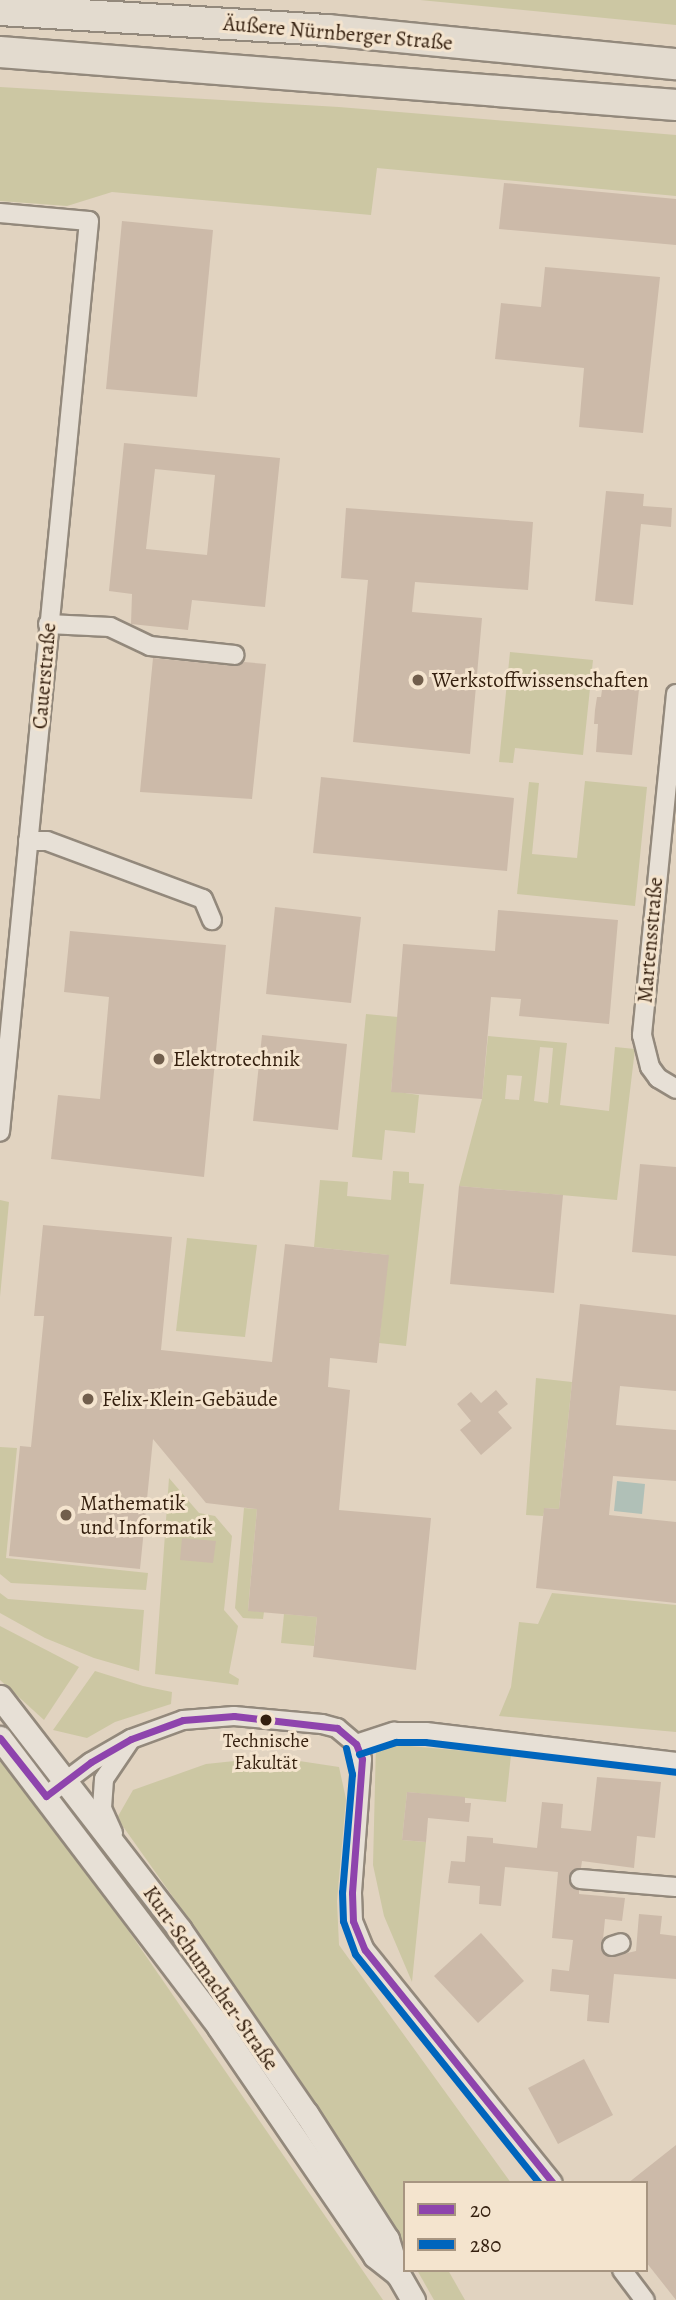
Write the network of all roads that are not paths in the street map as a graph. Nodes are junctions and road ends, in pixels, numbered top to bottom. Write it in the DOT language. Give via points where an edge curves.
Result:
graph roads {
  1 [pos="129,0"];
  2 [pos="0,10"];
  3 [pos="327,30"];
  4 [pos="0,52"];
  5 [pos="676,64"];
  6 [pos="676,106"];
  7 [pos="0,213"];
  8 [pos="48,624"];
  9 [pos="235,655"];
  10 [pos="676,694"];
  11 [pos="27,841"];
  12 [pos="212,920"];
  13 [pos="676,1089"];
  14 [pos="0,1132"];
  15 [pos="0,1697"];
  16 [pos="0,1738"];
  17 [pos="131,1739"];
  18 [pos="356,1744"];
  19 [pos="676,1762"];
  20 [pos="65,1780"];
  21 [pos="46,1797"];
  22 [pos="122,1854"];
  23 [pos="583,1878"];
  24 [pos="676,1886"];
  25 [pos="551,2181"];
  26 [pos="624,2272"];
  27 [pos="398,2274"];
  28 [pos="413,2300"];
  29 [pos="645,2300"];
  1 -- 3 [label="highway"];
  2 -- 3 [label="highway, Äußere Nürnberger Straße"];
  3 -- 5 [label="highway, Äußere Nürnberger Straße"];
  4 -- 6 [label="highway"];
  7 -- 8 [label="street, Cauerstraße" via="89,221"];
  8 -- 9 [label="street" via="110,627 150,646"];
  8 -- 11 [label="street, Cauerstraße"];
  10 -- 13 [label="street, Martensstraße" via="642,1035 650,1067"];
  11 -- 12 [label="street" via="47,841 203,898"];
  11 -- 14 [label="street, Cauerstraße"];
  15 -- 20 [label="main road, Kurt-Schumacher-Straße"];
  16 -- 21 [label="main road, Kurt-Schumacher-Straße"];
  17 -- 18 [label="street" via="183,1720 234,1716 322,1724 337,1728"];
  17 -- 20 [label="street"];
  17 -- 22 [label="street" via="104,1779 102,1808"];
  18 -- 19 [label="street" via="394,1732 426,1732"];
  18 -- 25 [label="street" via="363,1774 353,1921 365,1950"];
  20 -- 21 [label="street"];
  20 -- 22 [label="main road, Kurt-Schumacher-Straße"];
  21 -- 27 [label="main road, Kurt-Schumacher-Straße" via="219,2027 375,2256"];
  22 -- 27 [label="main road, Kurt-Schumacher-Straße" via="314,2125 387,2239"];
  23 -- 24 [label="street" via="650,1890"];
  26 -- 29 [label="street"];
  27 -- 28 [label="main road, Kurt-Schumacher-Straße"];
}
